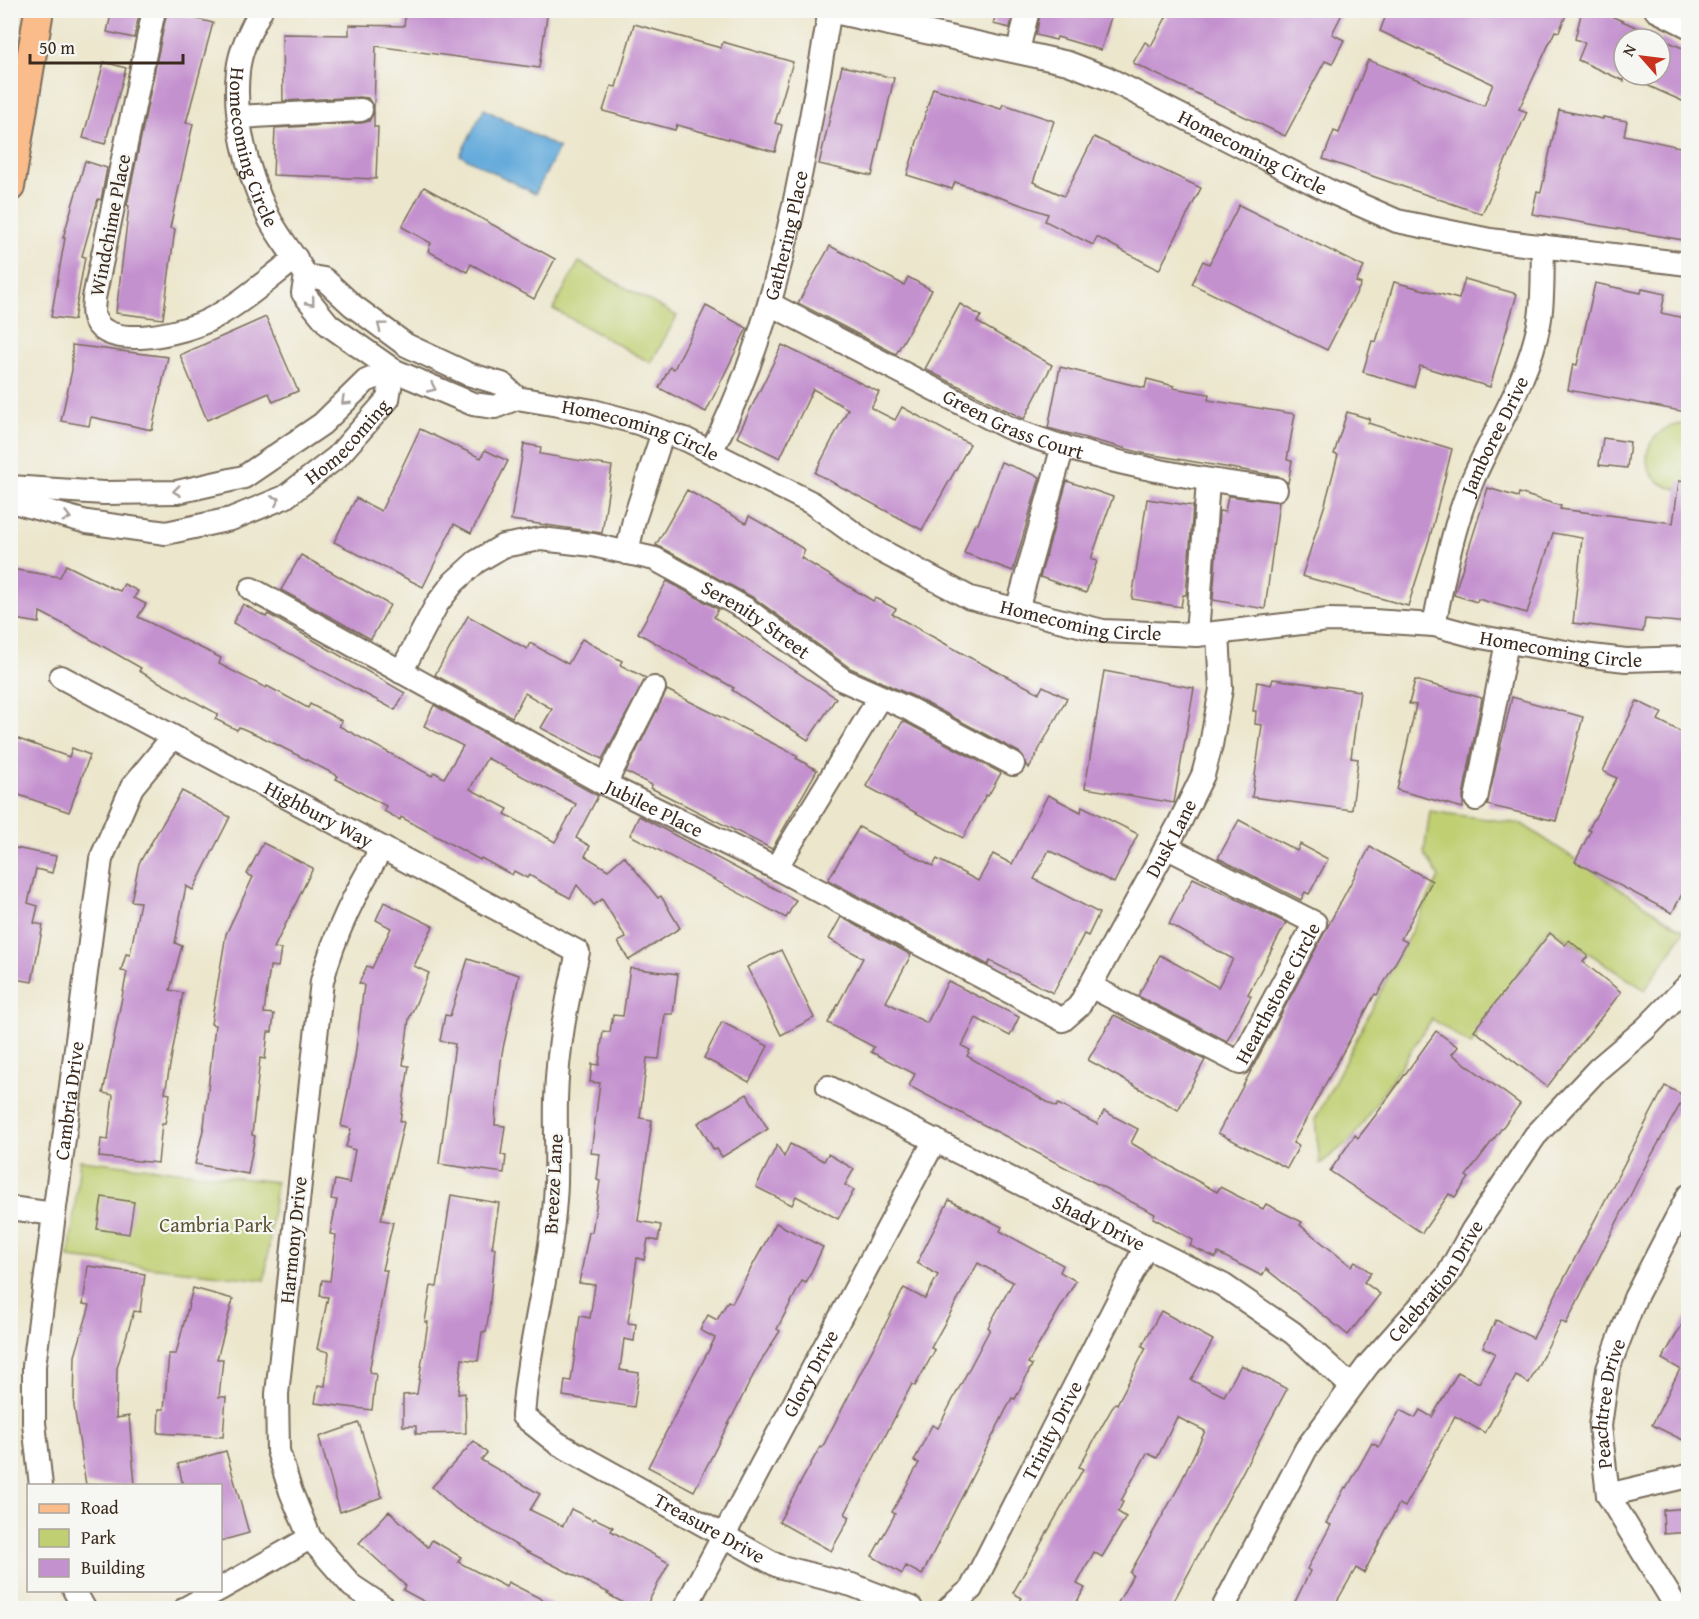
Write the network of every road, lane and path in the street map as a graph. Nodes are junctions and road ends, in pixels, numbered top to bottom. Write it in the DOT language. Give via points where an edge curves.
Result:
graph roads {
  1 [pos="39,10"];
  2 [pos="154,10"];
  3 [pos="261,10"];
  4 [pos="1028,10"];
  5 [pos="1656,10"];
  6 [pos="828,11"];
  7 [pos="1689,26"];
  8 [pos="1018,50"];
  9 [pos="361,110"];
  10 [pos="239,117"];
  11 [pos="10,187"];
  12 [pos="1543,246"];
  13 [pos="1689,264"];
  14 [pos="301,267"];
  15 [pos="770,304"];
  16 [pos="393,370"];
  17 [pos="517,398"];
  18 [pos="663,432"];
  19 [pos="1063,446"];
  20 [pos="711,452"];
  21 [pos="240,478"];
  22 [pos="1208,481"];
  23 [pos="10,487"];
  24 [pos="1276,489"];
  25 [pos="10,501"];
  26 [pos="251,511"];
  27 [pos="627,553"];
  28 [pos="251,589"];
  29 [pos="1017,610"];
  30 [pos="1434,625"];
  31 [pos="1208,634"];
  32 [pos="1507,642"];
  33 [pos="1689,657"];
  34 [pos="401,672"];
  35 [pos="61,677"];
  36 [pos="654,688"];
  37 [pos="880,697"];
  38 [pos="173,737"];
  39 [pos="1013,764"];
  40 [pos="605,784"];
  41 [pos="1476,799"];
  42 [pos="1166,847"];
  43 [pos="382,848"];
  44 [pos="776,868"];
  45 [pos="578,952"];
  46 [pos="1689,985"];
  47 [pos="1090,986"];
  48 [pos="1062,1020"];
  49 [pos="828,1087"];
  50 [pos="935,1140"];
  51 [pos="1689,1196"];
  52 [pos="10,1208"];
  53 [pos="54,1214"];
  54 [pos="1146,1246"];
  55 [pos="1352,1386"];
  56 [pos="523,1416"];
  57 [pos="1689,1476"];
  58 [pos="41,1484"];
  59 [pos="1608,1495"];
  60 [pos="725,1537"];
  61 [pos="310,1538"];
  62 [pos="222,1588"];
  63 [pos="75,1592"];
  64 [pos="215,1592"];
  65 [pos="84,1608"];
  66 [pos="186,1608"];
  67 [pos="385,1608"];
  68 [pos="685,1608"];
  69 [pos="911,1608"];
  70 [pos="949,1608"];
  71 [pos="1223,1608"];
  72 [pos="1677,1608"];
  1 -- 11 [label="main road"];
  2 -- 14 [label="street, Windchime Place" via="94,298 94,317 103,329 127,337 166,334 208,321"];
  3 -- 10 [label="street, Homecoming Circle" via="248,35 238,70"];
  4 -- 8 [label="street"];
  5 -- 7 [label="street"];
  6 -- 8 [label="street, Homecoming Circle"];
  6 -- 15 [label="street, Gathering Place" via="805,160"];
  8 -- 12 [label="street, Homecoming Circle" via="1107,78 1339,196 1397,221 1490,240"];
  9 -- 10 [label="street"];
  10 -- 14 [label="street, Homecoming Circle" via="252,177 268,216"];
  12 -- 13 [label="street, Homecoming Circle"];
  12 -- 30 [label="street, Jamboree Drive" via="1539,323 1509,411 1473,478 1463,506 1452,538"];
  14 -- 16 [label="street, Homecoming Circle, one-way" via="303,293 329,325"];
  17 -- 14 [label="street, Homecoming Circle, one-way" via="502,384 468,374 406,345 324,279"];
  15 -- 19 [label="street, Green Grass Court" via="1007,427"];
  15 -- 20 [label="street, Gathering Place" via="734,408"];
  16 -- 17 [label="street, Homecoming Circle, one-way" via="473,404 495,407"];
  16 -- 21 [label="street, Homecoming, one-way" via="366,381 322,424"];
  26 -- 16 [label="street, Homecoming, one-way" via="285,497 337,457 388,399"];
  17 -- 18 [label="street, Homecoming Circle" via="592,411"];
  18 -- 20 [label="street, Homecoming Circle"];
  18 -- 27 [label="street"];
  19 -- 22 [label="street, Green Grass Court"];
  19 -- 29 [label="street"];
  20 -- 29 [label="street, Homecoming Circle" via="812,503 870,545 921,574 970,598"];
  21 -- 23 [label="street, Homecoming, one-way" via="177,492 104,494"];
  21 -- 26 [label="street"];
  22 -- 24 [label="street, Green Grass Court"];
  22 -- 31 [label="street, Dusk Lane"];
  25 -- 26 [label="street, Homecoming, one-way" via="87,522 166,533"];
  27 -- 34 [label="street, Serenity Street" via="541,539 503,546 476,562 454,582 437,604"];
  27 -- 37 [label="street, Serenity Street" via="655,559 747,609 843,680"];
  28 -- 34 [label="street, Jubilee Place"];
  29 -- 31 [label="street, Homecoming Circle" via="1103,631"];
  30 -- 31 [label="street, Homecoming Circle" via="1328,620"];
  30 -- 32 [label="street, Homecoming Circle"];
  31 -- 42 [label="street, Dusk Lane" via="1221,689 1211,745 1203,775"];
  32 -- 33 [label="street, Homecoming Circle" via="1626,660"];
  32 -- 41 [label="street"];
  34 -- 40 [label="street, Jubilee Place"];
  35 -- 38 [label="street, Highbury Way"];
  36 -- 40 [label="street"];
  37 -- 39 [label="street, Serenity Street"];
  37 -- 44 [label="street"];
  38 -- 43 [label="street, Highbury Way"];
  38 -- 53 [label="street, Cambria Drive" via="132,787 101,860"];
  40 -- 44 [label="street, Jubilee Place"];
  42 -- 47 [label="street, Dusk Lane"];
  42 -- 47 [label="street, Hearthstone Circle" via="1315,923 1240,1063"];
  43 -- 45 [label="street, Highbury Way"];
  43 -- 61 [label="street, Harmony Drive" via="333,940 322,981 278,1382 278,1451"];
  44 -- 48 [label="street, Jubilee Place"];
  45 -- 56 [label="street, Breeze Lane" via="561,1028 555,1198 548,1262 526,1368"];
  46 -- 55 [label="street, Celebration Drive" via="1598,1069 1535,1136 1447,1276"];
  47 -- 48 [label="street, Dusk Lane" via="1079,1006"];
  49 -- 50 [label="street, Shady Drive"];
  50 -- 54 [label="street, Shady Drive"];
  50 -- 60 [label="street, Glory Drive"];
  51 -- 59 [label="street, Peachtree Drive" via="1635,1298 1608,1369 1600,1426"];
  52 -- 53 [label="street"];
  53 -- 58 [label="street, Cambria Drive" via="34,1366 34,1423"];
  54 -- 55 [label="street, Shady Drive" via="1223,1285 1293,1334"];
  54 -- 70 [label="street, Trinity Drive" via="971,1589"];
  55 -- 71 [label="street, Celebration Drive" via="1306,1449"];
  56 -- 60 [label="street, Treasure Drive" via="557,1443"];
  57 -- 59 [label="street"];
  59 -- 72 [label="street, Peachtree Drive"];
  60 -- 68 [label="street, Glory Drive"];
  60 -- 69 [label="street, Treasure Drive" via="778,1566 852,1585"];
  61 -- 62 [label="street"];
  61 -- 67 [label="street, Harmony Drive" via="352,1586"];
  63 -- 65 [label="street"];
  64 -- 66 [label="street"];
}
